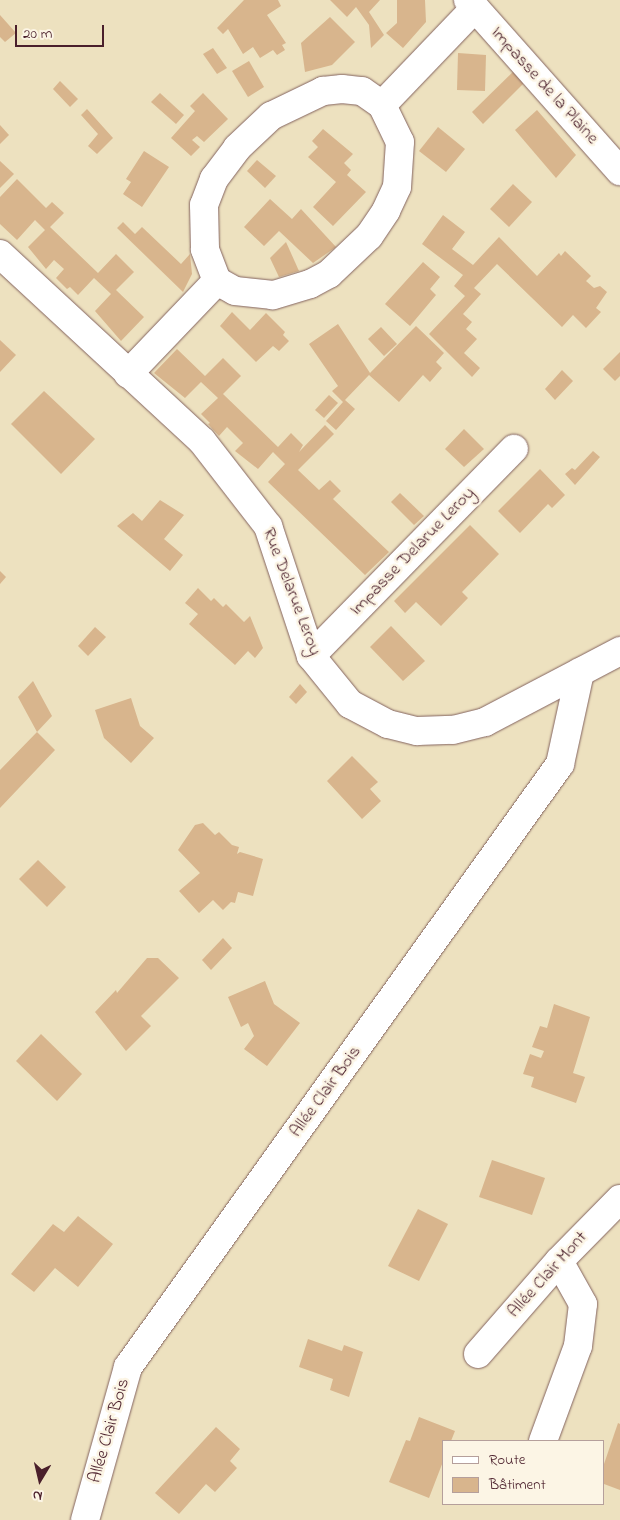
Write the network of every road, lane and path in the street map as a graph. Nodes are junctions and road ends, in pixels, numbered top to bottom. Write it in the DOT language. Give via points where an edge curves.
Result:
graph roads {
  1 [pos="472,4"];
  2 [pos="382,105"];
  3 [pos="620,171"];
  4 [pos="0,254"];
  5 [pos="218,281"];
  6 [pos="128,374"];
  7 [pos="514,449"];
  8 [pos="620,651"];
  9 [pos="312,656"];
  10 [pos="580,672"];
  11 [pos="620,1199"];
  12 [pos="559,1261"];
  13 [pos="478,1354"];
  14 [pos="543,1440"];
  15 [pos="85,1520"];
  1 -- 2 [label="street"];
  1 -- 3 [label="street, Impasse de la Plaine"];
  2 -- 5 [label="street" via="362,91 323,91 296,102 253,130 214,179 204,204 204,249"];
  2 -- 5 [label="street" via="400,142 397,187 369,236 352,255 330,274 310,284 273,294 235,291"];
  4 -- 6 [label="street, Rue Delarue Leroy"];
  5 -- 6 [label="street"];
  6 -- 9 [label="street, Rue Delarue Leroy" via="202,442 268,526"];
  7 -- 9 [label="street, Impasse Delarue Leroy"];
  8 -- 10 [label="street, Rue Delarue Leroy"];
  9 -- 10 [label="street, Rue Delarue Leroy" via="350,704 388,724 417,731 453,730 485,722"];
  10 -- 15 [label="street, Allée Clair Bois" via="560,764 128,1367"];
  11 -- 12 [label="street, Allée Clair Mont"];
  12 -- 13 [label="street, Allée Clair Mont"];
  12 -- 14 [label="street" via="583,1304 578,1346"];
}
